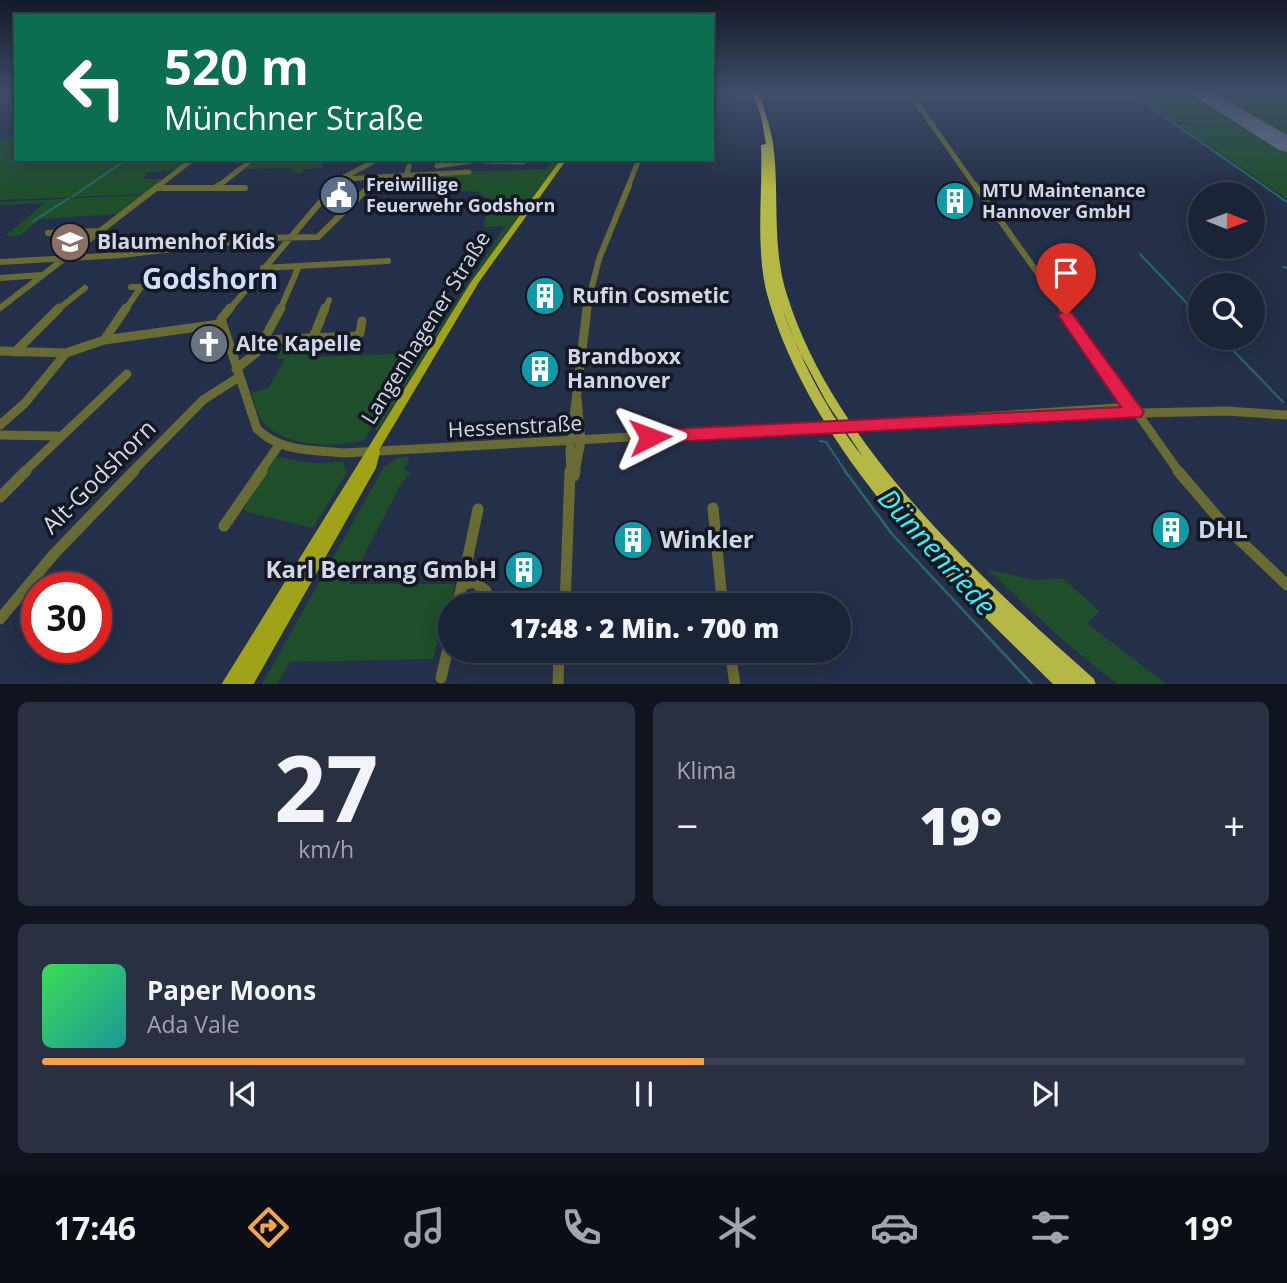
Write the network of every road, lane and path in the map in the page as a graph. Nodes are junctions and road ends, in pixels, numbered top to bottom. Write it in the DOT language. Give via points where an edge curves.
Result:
graph roads {
  1 [pos="759,124"];
  2 [pos="766,124"];
  3 [pos="931,124"];
  4 [pos="190,161"];
  5 [pos="250,161"];
  6 [pos="374,161"];
  7 [pos="438,161"];
  8 [pos="477,161"];
  9 [pos="504,161"];
  10 [pos="563,161"];
  11 [pos="638,161"];
  12 [pos="523,162"];
  13 [pos="409,166"];
  14 [pos="468,172"];
  15 [pos="406,176"];
  16 [pos="379,178"];
  17 [pos="340,180"];
  18 [pos="156,188"];
  19 [pos="215,188"];
  20 [pos="246,188"];
  21 [pos="100,231"];
  22 [pos="48,233"];
  23 [pos="289,238"];
  24 [pos="66,258"];
  25 [pos="388,261"];
  26 [pos="0,262"];
  27 [pos="299,266"];
  28 [pos="263,268"];
  29 [pos="43,275"];
  30 [pos="0,278"];
  31 [pos="131,287"];
  32 [pos="85,288"];
  33 [pos="329,300"];
  34 [pos="0,308"];
  35 [pos="362,321"];
  36 [pos="220,324"];
  37 [pos="313,338"];
  38 [pos="104,340"];
  39 [pos="263,340"];
  40 [pos="0,351"];
  41 [pos="15,352"];
  42 [pos="66,353"];
  43 [pos="237,373"];
  44 [pos="127,374"];
  45 [pos="1134,412"];
  46 [pos="1287,415"];
  47 [pos="0,425"];
  48 [pos="0,435"];
  49 [pos="58,436"];
  50 [pos="576,441"];
  51 [pos="279,445"];
  52 [pos="374,452"];
  53 [pos="0,497"];
  54 [pos="713,508"];
  55 [pos="478,509"];
  56 [pos="224,526"];
  57 [pos="462,585"];
  58 [pos="1287,585"];
  59 [pos="460,593"];
  60 [pos="484,593"];
  61 [pos="566,593"];
  62 [pos="721,593"];
  63 [pos="0,619"];
  64 [pos="445,663"];
  65 [pos="559,663"];
  66 [pos="732,663"];
  67 [pos="441,678"];
  68 [pos="229,684"];
  69 [pos="244,684"];
  70 [pos="558,684"];
  71 [pos="735,684"];
  72 [pos="1067,684"];
  73 [pos="1088,684"];
  1 -- 72 [label="highway" via="767,268 779,317 802,370 845,440 916,530"];
  2 -- 73 [label="highway" via="778,276 813,369 856,437 926,524"];
  3 -- 45 [label="street"];
  4 -- 18 [label="street"];
  5 -- 19 [label="street"];
  6 -- 17 [label="street"];
  7 -- 8 [label="street" via="437,166"];
  9 -- 12 [label="street"];
  10 -- 52 [label="main road, Langenhagener Straße" via="475,282"];
  11 -- 50 [label="street" via="592,282 582,337"];
  13 -- 15 [label="street"];
  14 -- 15 [label="street"];
  15 -- 16 [label="street"];
  16 -- 17 [label="street"];
  16 -- 23 [label="street" via="320,236"];
  17 -- 23 [label="street"];
  18 -- 19 [label="street"];
  18 -- 21 [label="street"];
  19 -- 20 [label="street"];
  21 -- 22 [label="street"];
  21 -- 24 [label="street"];
  23 -- 24 [label="street"];
  23 -- 28 [label="street"];
  24 -- 26 [label="street"];
  24 -- 29 [label="street"];
  25 -- 27 [label="street"];
  27 -- 28 [label="street"];
  27 -- 39 [label="street, Alt-Godshorn"];
  28 -- 36 [label="street"];
  29 -- 30 [label="street"];
  29 -- 34 [label="street"];
  31 -- 38 [label="street" via="145,287"];
  32 -- 41 [label="street"];
  33 -- 37 [label="street"];
  35 -- 37 [label="street" via="358,335"];
  36 -- 38 [label="street"];
  36 -- 43 [label="street"];
  37 -- 39 [label="street"];
  38 -- 42 [label="street"];
  39 -- 43 [label="street, Alt-Godshorn"];
  40 -- 41 [label="street"];
  41 -- 42 [label="street"];
  42 -- 47 [label="street"];
  43 -- 51 [label="street" via="257,429"];
  43 -- 63 [label="street, Alt-Godshorn" via="218,386 50,556"];
  44 -- 49 [label="street"];
  45 -- 46 [label="street, Hessenstraße"];
  45 -- 50 [label="street, Hessenstraße, bridge"];
  45 -- 58 [label="street" via="1199,497"];
  48 -- 49 [label="street"];
  49 -- 53 [label="street"];
  50 -- 52 [label="street, Hessenstraße"];
  50 -- 61 [label="street"];
  51 -- 52 [label="street, Hessenstraße" via="306,452"];
  51 -- 56 [label="street"];
  52 -- 68 [label="main road, Langenhagener Straße" via="359,467"];
  52 -- 69 [label="main road, Langenhagener Straße" via="370,468"];
  54 -- 62 [label="street"];
  55 -- 57 [label="street"];
  57 -- 59 [label="street"];
  57 -- 60 [label="street" via="474,582"];
  64 -- 67 [label="street"];
  65 -- 70 [label="street"];
  66 -- 71 [label="street"];
}
